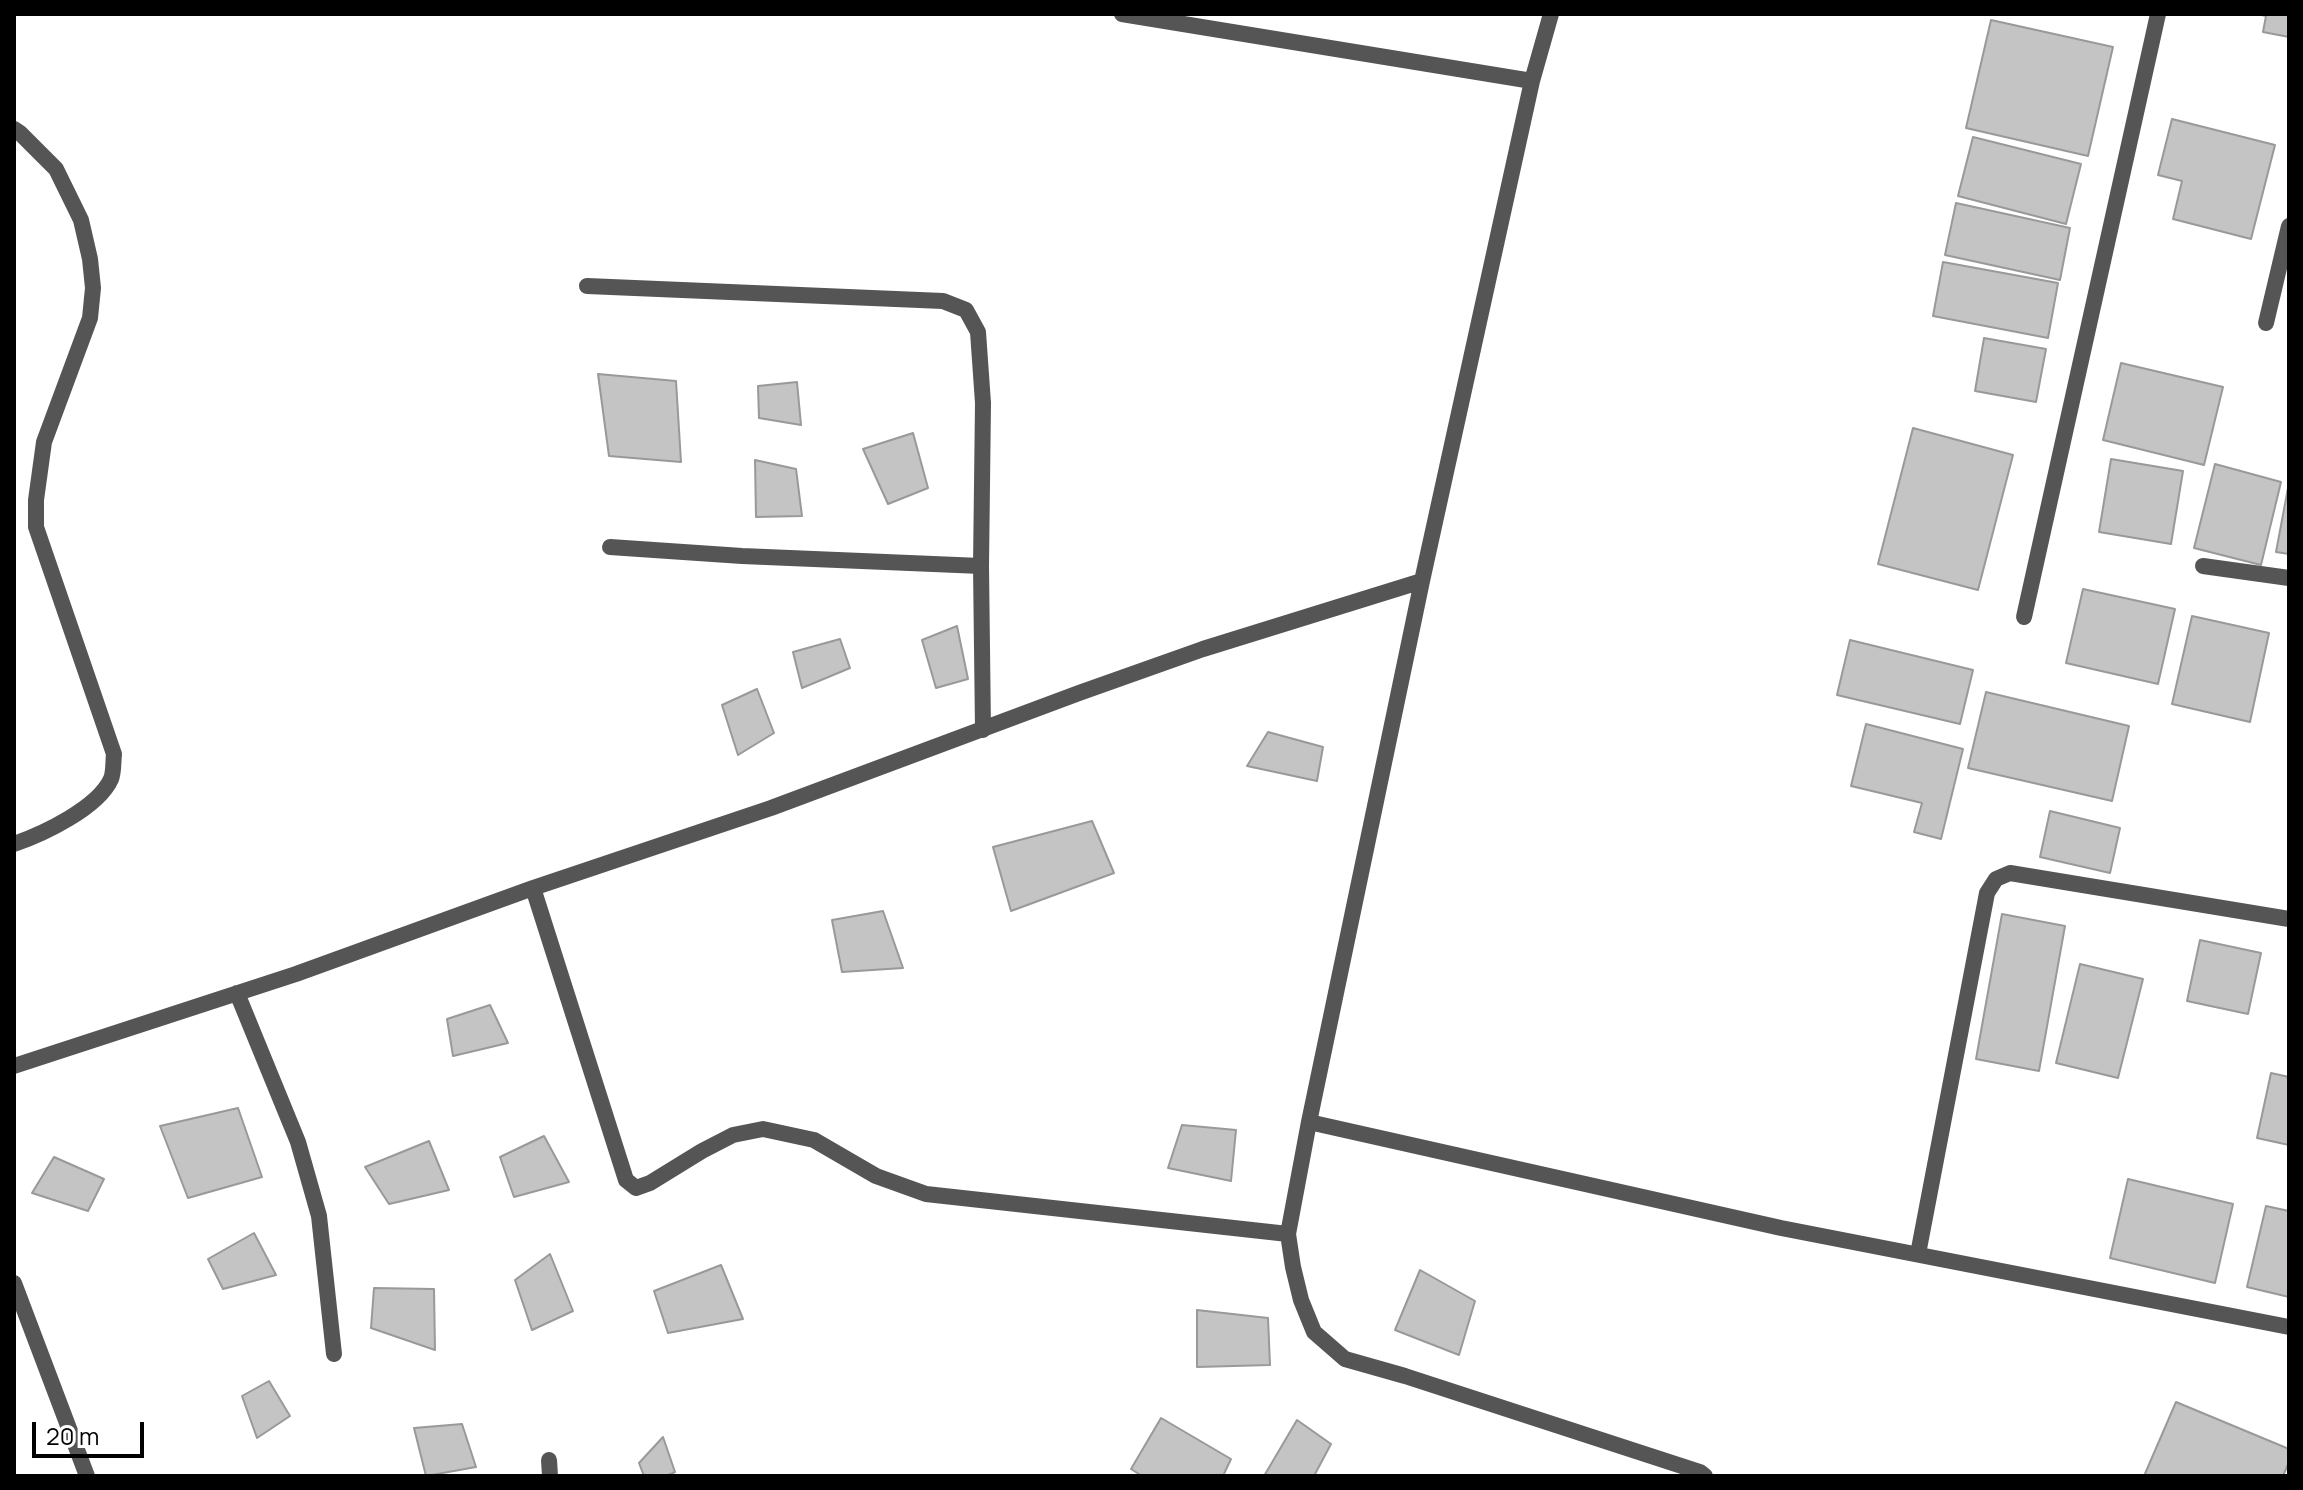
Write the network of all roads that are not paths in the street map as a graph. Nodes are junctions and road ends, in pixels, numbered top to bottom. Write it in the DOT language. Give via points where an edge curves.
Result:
graph roads {
  1 [pos="1122,14"];
  2 [pos="1551,14"];
  3 [pos="2158,14"];
  4 [pos="1532,81"];
  5 [pos="14,129"];
  6 [pos="2289,226"];
  7 [pos="587,286"];
  8 [pos="2266,323"];
  9 [pos="610,547"];
  10 [pos="981,566"];
  11 [pos="2203,566"];
  12 [pos="2289,578"];
  13 [pos="1422,581"];
  14 [pos="2024,617"];
  15 [pos="983,730"];
  16 [pos="14,844"];
  17 [pos="533,888"];
  18 [pos="2289,919"];
  19 [pos="237,993"];
  20 [pos="14,1066"];
  21 [pos="1309,1122"];
  22 [pos="1288,1234"];
  23 [pos="1918,1254"];
  24 [pos="14,1283"];
  25 [pos="2289,1327"];
  26 [pos="334,1354"];
  27 [pos="87,1476"];
  28 [pos="1705,1476"];
  1 -- 4 [label="street"];
  2 -- 4 [label="street"];
  3 -- 14 [label="street"];
  4 -- 13 [label="street"];
  5 -- 16 [label="street" via="56,169 81,220 90,259 90,318 44,442 36,527 114,754 112,778 88,807"];
  6 -- 8 [label="street"];
  7 -- 10 [label="street" via="943,301 966,310 978,332 983,403"];
  9 -- 10 [label="street"];
  10 -- 15 [label="street"];
  11 -- 12 [label="street"];
  13 -- 15 [label="street" via="1203,649"];
  13 -- 21 [label="street"];
  15 -- 17 [label="street"];
  17 -- 19 [label="street"];
  17 -- 22 [label="street" via="626,1180 636,1188 733,1135 763,1129 814,1140 876,1176 926,1194"];
  18 -- 23 [label="street" via="2010,873 1996,879 1987,893"];
  19 -- 20 [label="street"];
  19 -- 26 [label="street" via="298,1142 319,1216"];
  21 -- 22 [label="street"];
  21 -- 23 [label="street"];
  22 -- 28 [label="street" via="1301,1300 1314,1332 1345,1359"];
  23 -- 25 [label="street"];
  24 -- 27 [label="street"];
}
